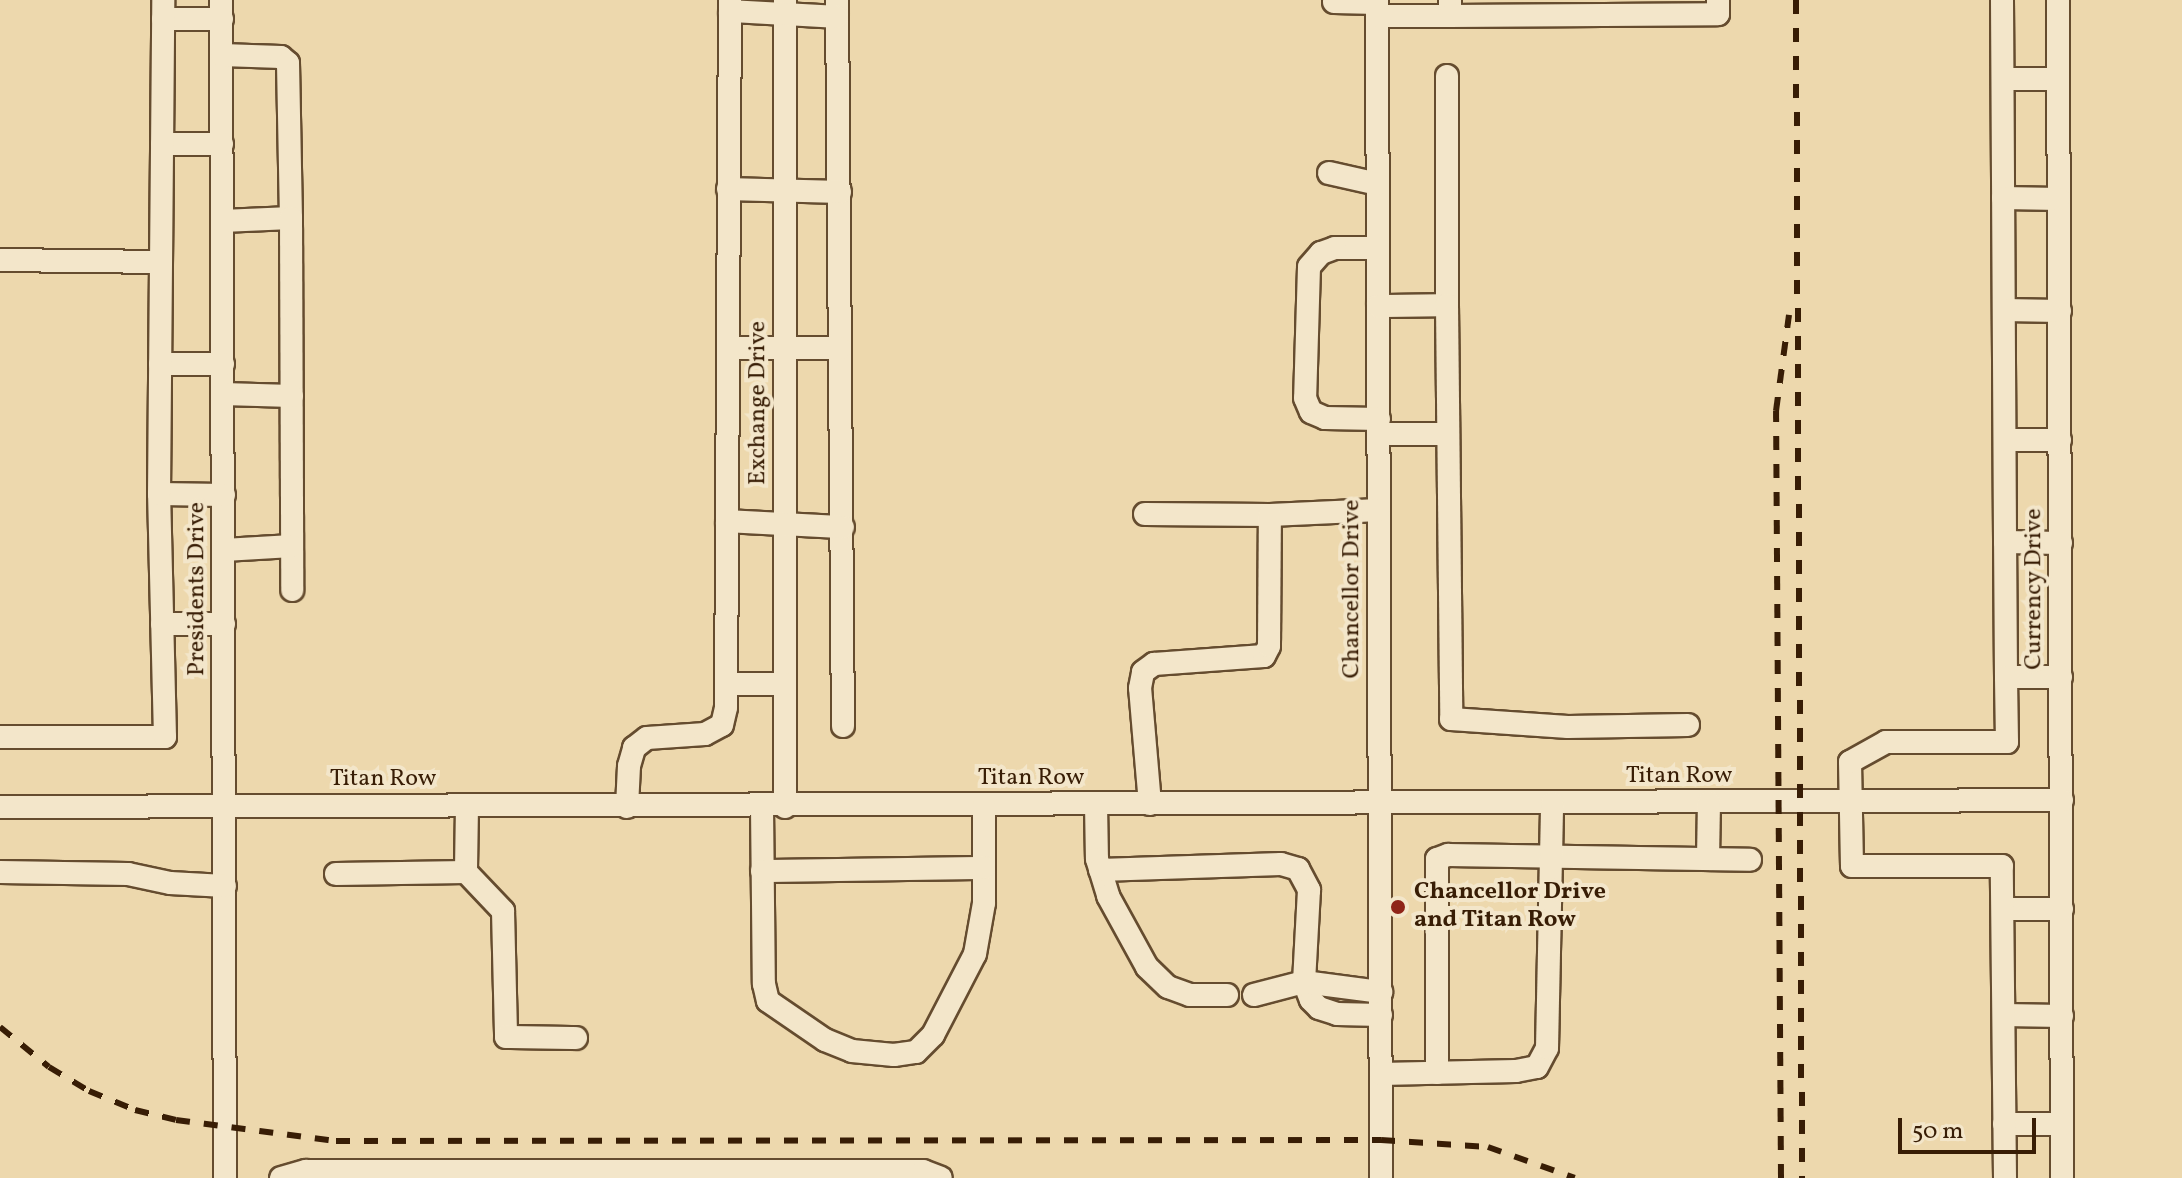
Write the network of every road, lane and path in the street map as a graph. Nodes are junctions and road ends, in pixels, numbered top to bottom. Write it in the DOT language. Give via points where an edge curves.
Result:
graph roads {
  1 [pos="1718,0"];
  2 [pos="2002,0"];
  3 [pos="2058,0"];
  4 [pos="1334,2"];
  5 [pos="730,5"];
  6 [pos="1377,6"];
  7 [pos="785,8"];
  8 [pos="837,8"];
  9 [pos="1450,8"];
  10 [pos="1582,8"];
  11 [pos="163,9"];
  12 [pos="222,10"];
  13 [pos="222,55"];
  14 [pos="1447,76"];
  15 [pos="2003,79"];
  16 [pos="2058,79"];
  17 [pos="162,144"];
  18 [pos="222,144"];
  19 [pos="1329,173"];
  20 [pos="1378,184"];
  21 [pos="728,189"];
  22 [pos="785,192"];
  23 [pos="840,192"];
  24 [pos="2003,198"];
  25 [pos="2059,199"];
  26 [pos="291,218"];
  27 [pos="222,221"];
  28 [pos="1378,248"];
  29 [pos="0,260"];
  30 [pos="161,262"];
  31 [pos="1447,305"];
  32 [pos="1378,306"];
  33 [pos="2004,310"];
  34 [pos="2060,311"];
  35 [pos="785,347"];
  36 [pos="728,348"];
  37 [pos="840,348"];
  38 [pos="160,364"];
  39 [pos="223,364"];
  40 [pos="223,394"];
  41 [pos="292,396"];
  42 [pos="1379,426"];
  43 [pos="1448,434"];
  44 [pos="2005,440"];
  45 [pos="2060,440"];
  46 [pos="159,494"];
  47 [pos="224,495"];
  48 [pos="1379,510"];
  49 [pos="1145,514"];
  50 [pos="1270,515"];
  51 [pos="727,521"];
  52 [pos="785,527"];
  53 [pos="843,527"];
  54 [pos="2005,542"];
  55 [pos="2061,543"];
  56 [pos="292,546"];
  57 [pos="224,550"];
  58 [pos="292,590"];
  59 [pos="162,624"];
  60 [pos="224,624"];
  61 [pos="2006,677"];
  62 [pos="2061,677"];
  63 [pos="726,684"];
  64 [pos="785,684"];
  65 [pos="1688,725"];
  66 [pos="843,726"];
  67 [pos="0,737"];
  68 [pos="2062,800"];
  69 [pos="1709,802"];
  70 [pos="1850,802"];
  71 [pos="1552,803"];
  72 [pos="1096,804"];
  73 [pos="1150,804"];
  74 [pos="1381,804"];
  75 [pos="984,805"];
  76 [pos="467,806"];
  77 [pos="0,807"];
  78 [pos="225,807"];
  79 [pos="627,807"];
  80 [pos="762,807"];
  81 [pos="785,807"];
  82 [pos="1551,856"];
  83 [pos="1708,859"];
  84 [pos="1750,860"];
  85 [pos="984,868"];
  86 [pos="1100,870"];
  87 [pos="762,871"];
  88 [pos="0,872"];
  89 [pos="466,872"];
  90 [pos="336,874"];
  91 [pos="225,886"];
  92 [pos="2003,909"];
  93 [pos="2062,909"];
  94 [pos="1304,982"];
  95 [pos="1381,992"];
  96 [pos="1227,995"];
  97 [pos="1254,995"];
  98 [pos="1381,1015"];
  99 [pos="2004,1015"];
  100 [pos="2062,1016"];
  101 [pos="576,1038"];
  102 [pos="1437,1073"];
  103 [pos="1381,1074"];
  104 [pos="2004,1124"];
  105 [pos="2062,1124"];
  106 [pos="225,1178"];
  107 [pos="281,1178"];
  108 [pos="941,1178"];
  109 [pos="1381,1178"];
  110 [pos="2005,1178"];
  111 [pos="2062,1178"];
  1 -- 10 [label="street" via="1718,14"];
  2 -- 15 [label="street"];
  3 -- 16 [label="street, Currency Drive"];
  4 -- 6 [label="street"];
  5 -- 7 [label="street"];
  5 -- 21 [label="street"];
  6 -- 9 [label="street"];
  6 -- 20 [label="street, Chancellor Drive"];
  7 -- 8 [label="street"];
  7 -- 22 [label="street, Exchange Drive"];
  8 -- 23 [label="street"];
  9 -- 10 [label="street"];
  11 -- 12 [label="street"];
  11 -- 17 [label="street"];
  12 -- 13 [label="street, Presidents Drive"];
  13 -- 18 [label="street, Presidents Drive"];
  13 -- 26 [label="street" via="281,57 288,63"];
  14 -- 31 [label="street"];
  15 -- 16 [label="street"];
  15 -- 24 [label="street"];
  16 -- 25 [label="street, Currency Drive"];
  17 -- 18 [label="street"];
  17 -- 30 [label="street"];
  18 -- 27 [label="street, Presidents Drive"];
  19 -- 20 [label="street"];
  20 -- 28 [label="street, Chancellor Drive"];
  21 -- 22 [label="street"];
  21 -- 36 [label="street"];
  22 -- 23 [label="street"];
  22 -- 35 [label="street, Exchange Drive"];
  23 -- 37 [label="street"];
  24 -- 25 [label="street"];
  24 -- 33 [label="street"];
  25 -- 34 [label="street, Currency Drive"];
  26 -- 27 [label="street"];
  26 -- 41 [label="street"];
  27 -- 39 [label="street, Presidents Drive"];
  28 -- 32 [label="street, Chancellor Drive"];
  28 -- 42 [label="street" via="1335,248 1321,253 1309,267 1305,398 1311,412 1325,418"];
  29 -- 30 [label="street"];
  30 -- 38 [label="street"];
  31 -- 32 [label="street"];
  31 -- 43 [label="street"];
  32 -- 42 [label="street, Chancellor Drive"];
  33 -- 34 [label="street"];
  33 -- 44 [label="street"];
  34 -- 45 [label="street, Currency Drive"];
  35 -- 36 [label="street"];
  35 -- 37 [label="street"];
  35 -- 52 [label="street, Exchange Drive"];
  36 -- 51 [label="street"];
  37 -- 53 [label="street"];
  38 -- 39 [label="street"];
  38 -- 46 [label="street"];
  39 -- 40 [label="street, Presidents Drive"];
  40 -- 41 [label="street"];
  40 -- 47 [label="street, Presidents Drive"];
  41 -- 56 [label="street"];
  42 -- 43 [label="street"];
  42 -- 48 [label="street, Chancellor Drive"];
  43 -- 65 [label="street" via="1451,719 1568,727"];
  44 -- 45 [label="street"];
  44 -- 54 [label="street"];
  45 -- 55 [label="street, Currency Drive"];
  46 -- 47 [label="street"];
  46 -- 59 [label="street"];
  47 -- 57 [label="street, Presidents Drive"];
  48 -- 50 [label="street"];
  48 -- 74 [label="street, Chancellor Drive"];
  49 -- 50 [label="street"];
  50 -- 73 [label="street" via="1269,646 1264,656 1154,664 1143,672"];
  51 -- 52 [label="street"];
  51 -- 63 [label="street"];
  52 -- 53 [label="street"];
  52 -- 64 [label="street, Exchange Drive"];
  53 -- 66 [label="street"];
  54 -- 55 [label="street"];
  54 -- 61 [label="street"];
  55 -- 62 [label="street, Currency Drive"];
  56 -- 57 [label="street"];
  56 -- 58 [label="street"];
  57 -- 60 [label="street, Presidents Drive"];
  59 -- 60 [label="street"];
  59 -- 67 [label="street" via="165,737"];
  60 -- 78 [label="street, Presidents Drive"];
  61 -- 62 [label="street"];
  61 -- 70 [label="street" via="2007,742 1886,742 1850,762"];
  62 -- 68 [label="street, Currency Drive"];
  63 -- 64 [label="street"];
  63 -- 79 [label="street" via="722,725 705,734 647,738 634,748"];
  64 -- 81 [label="street, Exchange Drive"];
  68 -- 70 [label="street, Titan Row"];
  68 -- 93 [label="street, Currency Drive"];
  69 -- 70 [label="street, Titan Row"];
  69 -- 71 [label="street, Titan Row"];
  69 -- 83 [label="street"];
  70 -- 92 [label="street" via="1852,866 2002,866"];
  71 -- 74 [label="street, Titan Row"];
  71 -- 82 [label="street"];
  72 -- 73 [label="street, Titan Row"];
  72 -- 75 [label="street, Titan Row"];
  72 -- 86 [label="street"];
  73 -- 74 [label="street, Titan Row"];
  74 -- 95 [label="street, Chancellor Drive"];
  75 -- 81 [label="street, Titan Row"];
  75 -- 85 [label="street"];
  76 -- 78 [label="street, Titan Row"];
  76 -- 79 [label="street, Titan Row"];
  76 -- 89 [label="street"];
  77 -- 78 [label="street, Titan Row"];
  78 -- 91 [label="street, Presidents Drive"];
  79 -- 80 [label="street, Titan Row"];
  80 -- 81 [label="street, Titan Row"];
  80 -- 87 [label="street"];
  82 -- 83 [label="street"];
  82 -- 102 [label="street" via="1547,1048 1537,1067"];
  82 -- 102 [label="street" via="1437,859"];
  83 -- 84 [label="street"];
  85 -- 87 [label="street"];
  85 -- 87 [label="street" via="975,954 954,999 916,1052 894,1055 852,1051 825,1040 768,1001"];
  86 -- 94 [label="street" via="1281,864 1298,869 1309,890"];
  86 -- 96 [label="street" via="1115,913 1155,977 1190,995"];
  88 -- 91 [label="street" via="128,874"];
  89 -- 90 [label="street"];
  89 -- 101 [label="street" via="503,911 506,1037"];
  91 -- 106 [label="street, Presidents Drive"];
  92 -- 93 [label="street"];
  92 -- 99 [label="street"];
  93 -- 100 [label="street, Currency Drive"];
  94 -- 95 [label="street"];
  94 -- 97 [label="street"];
  94 -- 98 [label="street" via="1319,1008"];
  95 -- 98 [label="street, Chancellor Drive"];
  98 -- 103 [label="street, Chancellor Drive"];
  99 -- 100 [label="street"];
  99 -- 104 [label="street"];
  100 -- 105 [label="street, Currency Drive"];
  102 -- 103 [label="street"];
  103 -- 109 [label="street, Chancellor Drive"];
  104 -- 105 [label="street"];
  104 -- 110 [label="street"];
  105 -- 111 [label="street, Currency Drive"];
  107 -- 108 [label="street" via="306,1171 923,1171"];
}
